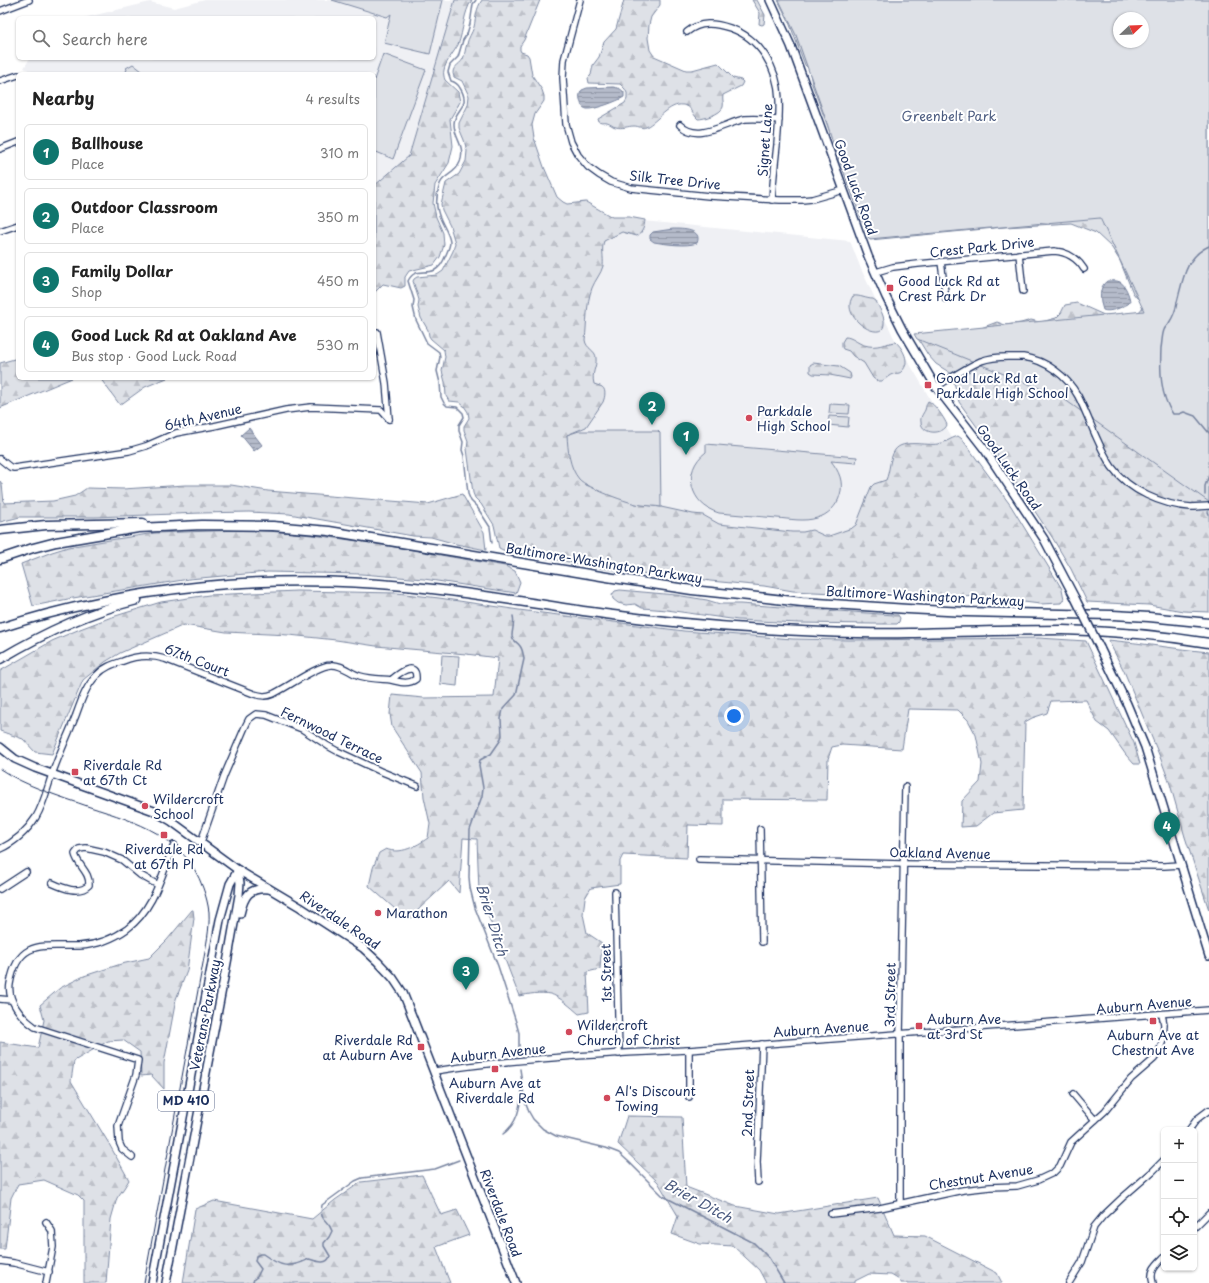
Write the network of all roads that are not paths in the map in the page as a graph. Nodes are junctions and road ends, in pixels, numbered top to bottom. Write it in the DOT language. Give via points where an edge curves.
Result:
graph roads {
  1 [pos="29,0"];
  2 [pos="580,0"];
  3 [pos="770,0"];
  4 [pos="0,11"];
  5 [pos="687,32"];
  6 [pos="16,76"];
  7 [pos="0,81"];
  8 [pos="779,120"];
  9 [pos="680,125"];
  10 [pos="16,143"];
  11 [pos="0,149"];
  12 [pos="844,190"];
  13 [pos="772,200"];
  14 [pos="16,226"];
  15 [pos="0,231"];
  16 [pos="1019,254"];
  17 [pos="941,262"];
  18 [pos="1084,269"];
  19 [pos="876,272"];
  20 [pos="1023,291"];
  21 [pos="946,299"];
  22 [pos="377,332"];
  23 [pos="936,387"];
  24 [pos="0,459"];
  25 [pos="1209,506"];
  26 [pos="202,524"];
  27 [pos="0,530"];
  28 [pos="0,559"];
  29 [pos="187,588"];
  30 [pos="1209,623"];
  31 [pos="0,628"];
  32 [pos="1209,643"];
  33 [pos="0,659"];
  34 [pos="391,680"];
  35 [pos="0,747"];
  36 [pos="52,774"];
  37 [pos="417,786"];
  38 [pos="905,787"];
  39 [pos="760,829"];
  40 [pos="201,842"];
  41 [pos="174,844"];
  42 [pos="0,849"];
  43 [pos="700,859"];
  44 [pos="761,860"];
  45 [pos="903,864"];
  46 [pos="1181,865"];
  47 [pos="238,870"];
  48 [pos="26,872"];
  49 [pos="52,883"];
  50 [pos="158,885"];
  51 [pos="0,889"];
  52 [pos="271,889"];
  53 [pos="615,892"];
  54 [pos="762,942"];
  55 [pos="229,952"];
  56 [pos="1209,956"];
  57 [pos="0,999"];
  58 [pos="11,1000"];
  59 [pos="1209,1010"];
  60 [pos="1162,1014"];
  61 [pos="900,1034"];
  62 [pos="762,1044"];
  63 [pos="689,1050"];
  64 [pos="619,1054"];
  65 [pos="434,1071"];
  66 [pos="1073,1094"];
  67 [pos="689,1098"];
  68 [pos="1209,1110"];
  69 [pos="1095,1120"];
  70 [pos="1191,1127"];
  71 [pos="132,1157"];
  72 [pos="1161,1163"];
  73 [pos="758,1182"];
  74 [pos="900,1203"];
  75 [pos="1209,1213"];
  76 [pos="831,1214"];
  77 [pos="46,1222"];
  78 [pos="1197,1225"];
  79 [pos="1161,1260"];
  80 [pos="0,1261"];
  81 [pos="49,1272"];
  82 [pos="46,1283"];
  83 [pos="152,1283"];
  84 [pos="166,1283"];
  85 [pos="516,1283"];
  86 [pos="1069,1283"];
  87 [pos="1153,1283"];
  1 -- 4 [label="street"];
  2 -- 13 [label="street, Silk Tree Drive" via="564,60 564,113 571,142 588,167 611,182 631,188"];
  3 -- 12 [label="main road, Good Luck Road" via="791,46"];
  5 -- 8 [label="street, Signet Lane" via="701,24 715,24 739,32 755,44 766,57 774,73 779,98"];
  6 -- 7 [label="street"];
  8 -- 9 [label="street" via="744,120 700,132 687,130"];
  8 -- 13 [label="street, Signet Lane"];
  10 -- 11 [label="street"];
  12 -- 13 [label="street, Silk Tree Drive" via="812,199"];
  12 -- 19 [label="main road, Good Luck Road"];
  14 -- 15 [label="street"];
  16 -- 17 [label="street, Crest Park Drive"];
  16 -- 18 [label="street, Crest Park Drive" via="1060,251 1078,260"];
  16 -- 20 [label="street"];
  17 -- 19 [label="street, Crest Park Drive" via="893,267"];
  17 -- 21 [label="street"];
  19 -- 23 [label="main road, Good Luck Road" via="914,352"];
  22 -- 24 [label="street, 64th Avenue" via="389,419 381,410 298,408 176,433 131,451 14,468"];
  23 -- 25 [label="street" via="981,361 991,358 1024,357 1044,363 1068,382 1078,396 1112,468 1135,489 1164,502 1191,507"];
  23 -- 46 [label="main road, Good Luck Road, bridge" via="985,450 1031,519 1075,598 1127,704 1144,747"];
  26 -- 27 [label="highway" via="64,524"];
  26 -- 28 [label="highway, Baltimore-Washington Parkway" via="121,530 56,542"];
  26 -- 30 [label="highway, Baltimore-Washington Parkway" via="329,531 621,580 756,597 908,609 1113,615"];
  29 -- 31 [label="highway" via="98,602"];
  29 -- 32 [label="highway" via="289,581 366,583 441,590 690,624 746,628 850,633 1067,630 1148,635"];
  29 -- 33 [label="highway" via="128,602 86,617 50,632"];
  34 -- 36 [label="street, 67th Court" via="360,676 332,664 280,691 262,696 165,658 150,656 127,659 103,669 88,686"];
  35 -- 36 [label="main road, Riverdale Road" via="25,764"];
  36 -- 40 [label="main road, Riverdale Road" via="154,811"];
  36 -- 42 [label="street, 67th Court" via="41,808 32,823 15,840"];
  37 -- 40 [label="street, Fernwood Terrace" via="337,751 302,729 266,714 256,714 249,719 245,727 224,776"];
  38 -- 45 [label="street, 3rd Street"];
  39 -- 44 [label="street"];
  40 -- 47 [label="main road, Riverdale Road"];
  41 -- 50 [label="street"];
  43 -- 44 [label="street, Oakland Avenue"];
  44 -- 45 [label="street, Oakland Avenue"];
  44 -- 54 [label="street"];
  45 -- 46 [label="street, Oakland Avenue"];
  45 -- 61 [label="street, 3rd Street"];
  46 -- 56 [label="main road, Good Luck Road"];
  47 -- 52 [label="main road, Riverdale Road"];
  47 -- 55 [label="main road, Veterans Parkway / MD 410" via="239,895"];
  47 -- 83 [label="main road, Veterans Parkway / MD 410" via="230,884 220,920"];
  48 -- 51 [label="street"];
  49 -- 50 [label="street" via="76,890 89,885 89,878 75,854 79,849 86,848 122,860 140,875"];
  50 -- 58 [label="street" via="147,908 129,928 118,935 94,944 43,946 26,952 11,977"];
  52 -- 55 [label="main road" via="254,891 243,900"];
  52 -- 65 [label="main road, Riverdale Road" via="360,946 389,973 407,1003"];
  53 -- 64 [label="street, 1st Street"];
  55 -- 84 [label="main road, Veterans Parkway / MD 410"];
  57 -- 58 [label="street"];
  58 -- 71 [label="street" via="22,1016 35,1027 138,1060 136,1075 118,1126 122,1149"];
  59 -- 60 [label="street, Auburn Avenue"];
  60 -- 61 [label="street, Auburn Avenue"];
  60 -- 69 [label="street, Chestnut Avenue" via="1164,1040 1159,1052"];
  61 -- 62 [label="street, Auburn Avenue"];
  61 -- 74 [label="street, 3rd Street"];
  62 -- 63 [label="street, Auburn Avenue"];
  62 -- 73 [label="street, 2nd Street"];
  63 -- 64 [label="street, Auburn Avenue"];
  63 -- 67 [label="street"];
  64 -- 65 [label="street, Auburn Avenue" via="475,1065"];
  65 -- 85 [label="main road, Riverdale Road"];
  66 -- 69 [label="street"];
  68 -- 70 [label="street"];
  69 -- 74 [label="street, Chestnut Avenue" via="1071,1142 1060,1166 1046,1177 1017,1186 963,1190"];
  72 -- 86 [label="street" via="1094,1227 1082,1262"];
  74 -- 76 [label="street, Chestnut Avenue"];
  75 -- 78 [label="street"];
  77 -- 81 [label="street" via="52,1231 53,1247"];
  79 -- 87 [label="street" via="1151,1275"];
  80 -- 81 [label="street"];
  81 -- 82 [label="street"];
}
